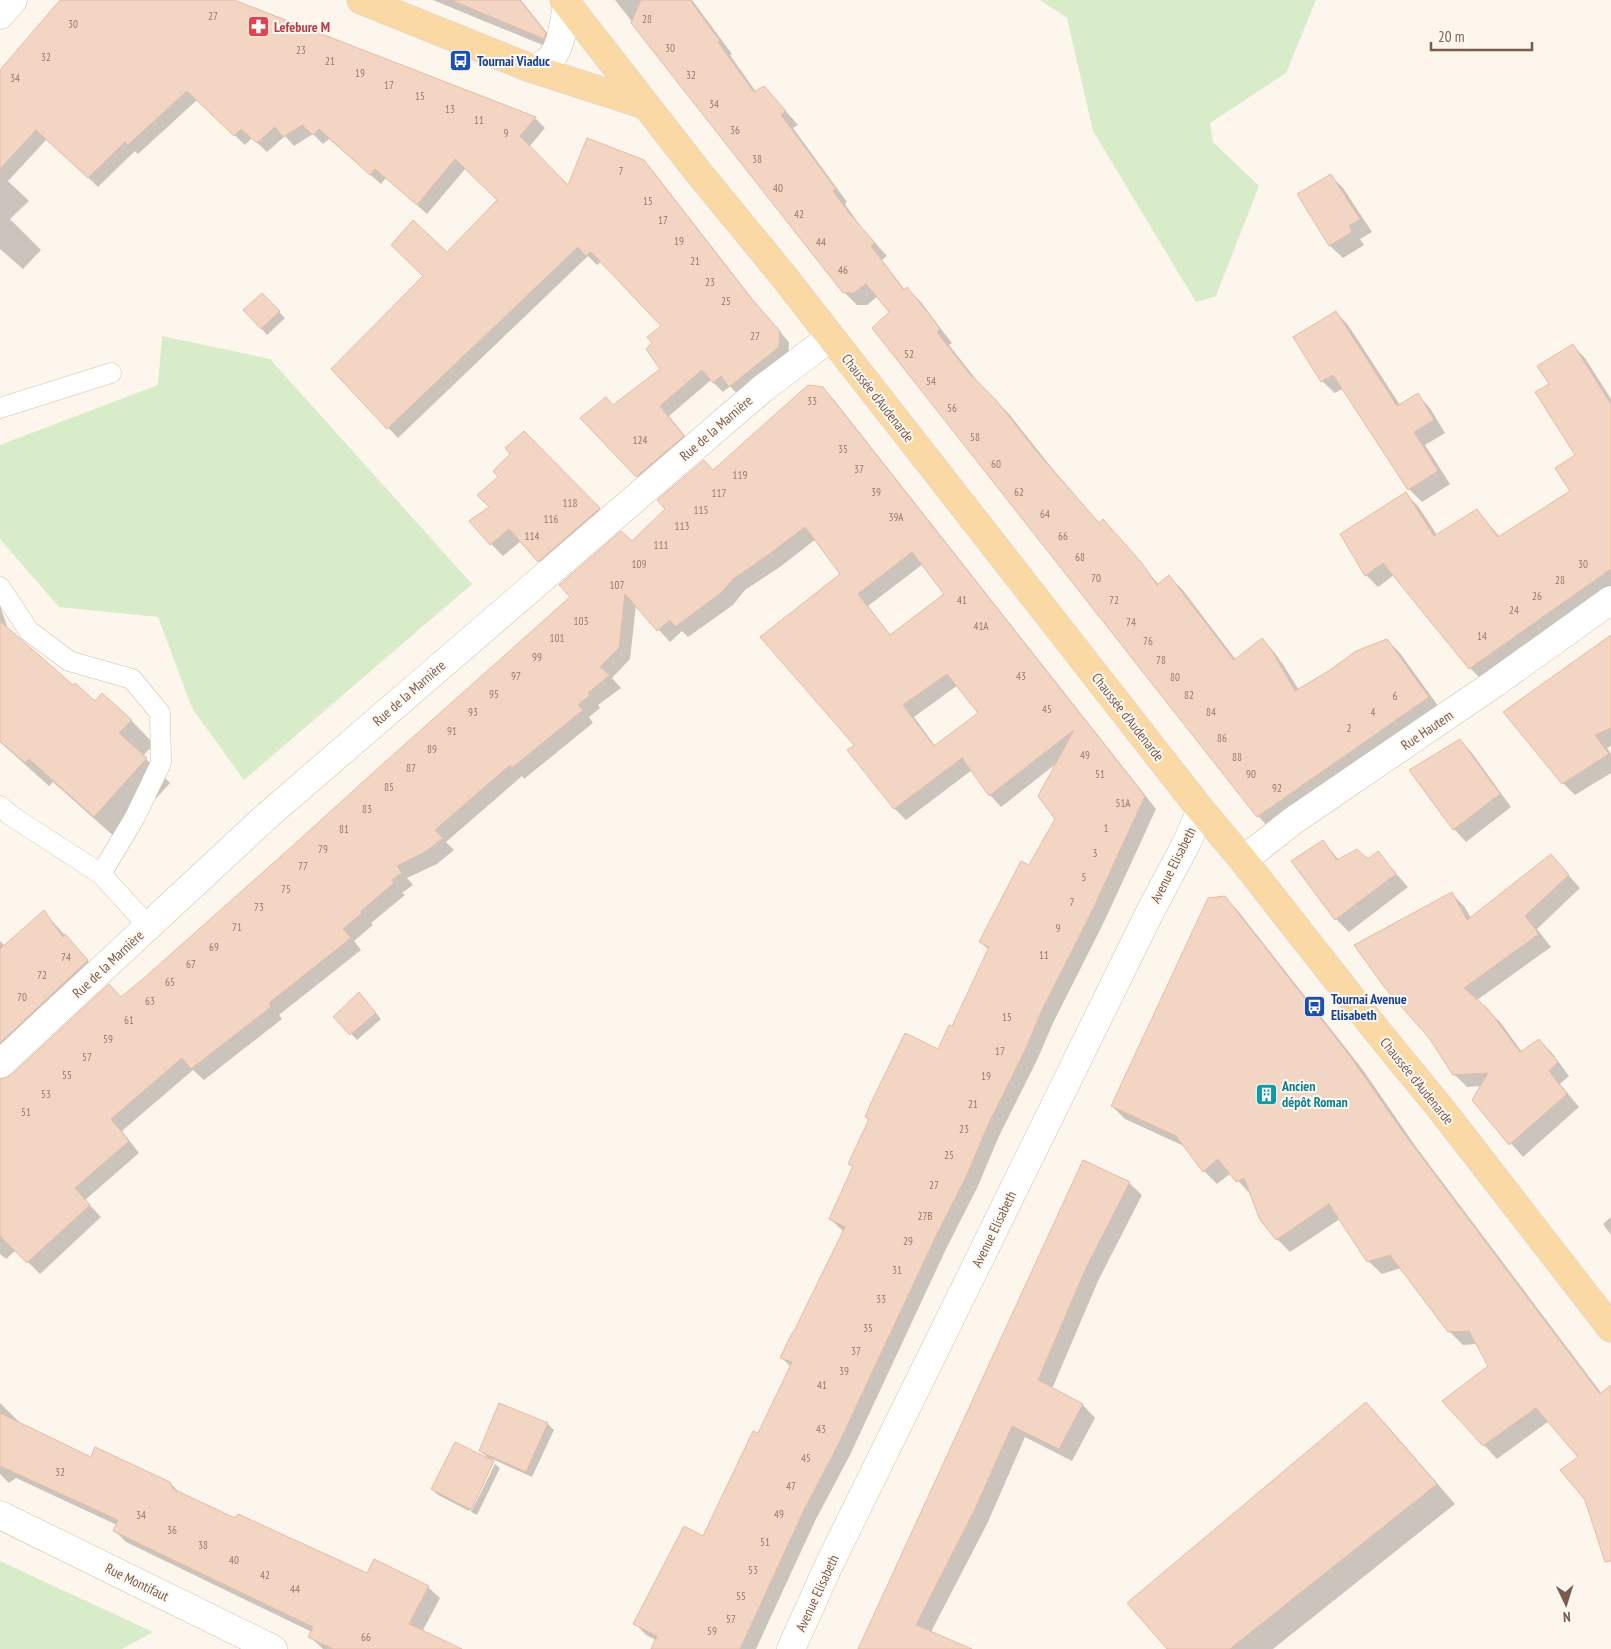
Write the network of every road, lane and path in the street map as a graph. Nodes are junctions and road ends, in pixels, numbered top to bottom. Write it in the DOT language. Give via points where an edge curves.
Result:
graph roads {
  1 [pos="13,0"];
  2 [pos="361,0"];
  3 [pos="565,2"];
  4 [pos="0,15"];
  5 [pos="530,68"];
  6 [pos="646,105"];
  7 [pos="831,337"];
  8 [pos="110,373"];
  9 [pos="0,408"];
  10 [pos="0,587"];
  11 [pos="1611,600"];
  12 [pos="0,806"];
  13 [pos="1201,810"];
  14 [pos="1243,860"];
  15 [pos="101,874"];
  16 [pos="148,926"];
  17 [pos="0,1064"];
  18 [pos="1611,1328"];
  19 [pos="0,1515"];
  20 [pos="273,1649"];
  21 [pos="791,1649"];
  1 -- 4 [label="street"];
  2 -- 5 [label="main road"];
  3 -- 5 [label="street, Chaussée d'Audenarde" via="560,44 552,58 540,68"];
  3 -- 6 [label="main road, Chaussée d'Audenarde"];
  5 -- 6 [label="main road"];
  6 -- 7 [label="main road, Chaussée d'Audenarde"];
  7 -- 13 [label="main road, Chaussée d'Audenarde"];
  7 -- 16 [label="street, Rue de la Marnière" via="762,389 275,808"];
  8 -- 9 [label="lane"];
  10 -- 15 [label="lane" via="28,631 69,661 132,680 160,713 161,763 136,817"];
  11 -- 14 [label="street, Rue Hautem" via="1294,820"];
  12 -- 15 [label="lane"];
  13 -- 14 [label="main road, Chaussée d'Audenarde"];
  13 -- 21 [label="street, Avenue Elisabeth" via="828,1567"];
  14 -- 18 [label="main road, Chaussée d'Audenarde"];
  15 -- 16 [label="lane"];
  16 -- 17 [label="street, Rue de la Marnière"];
  19 -- 20 [label="street, Rue Montifaut"];
}
